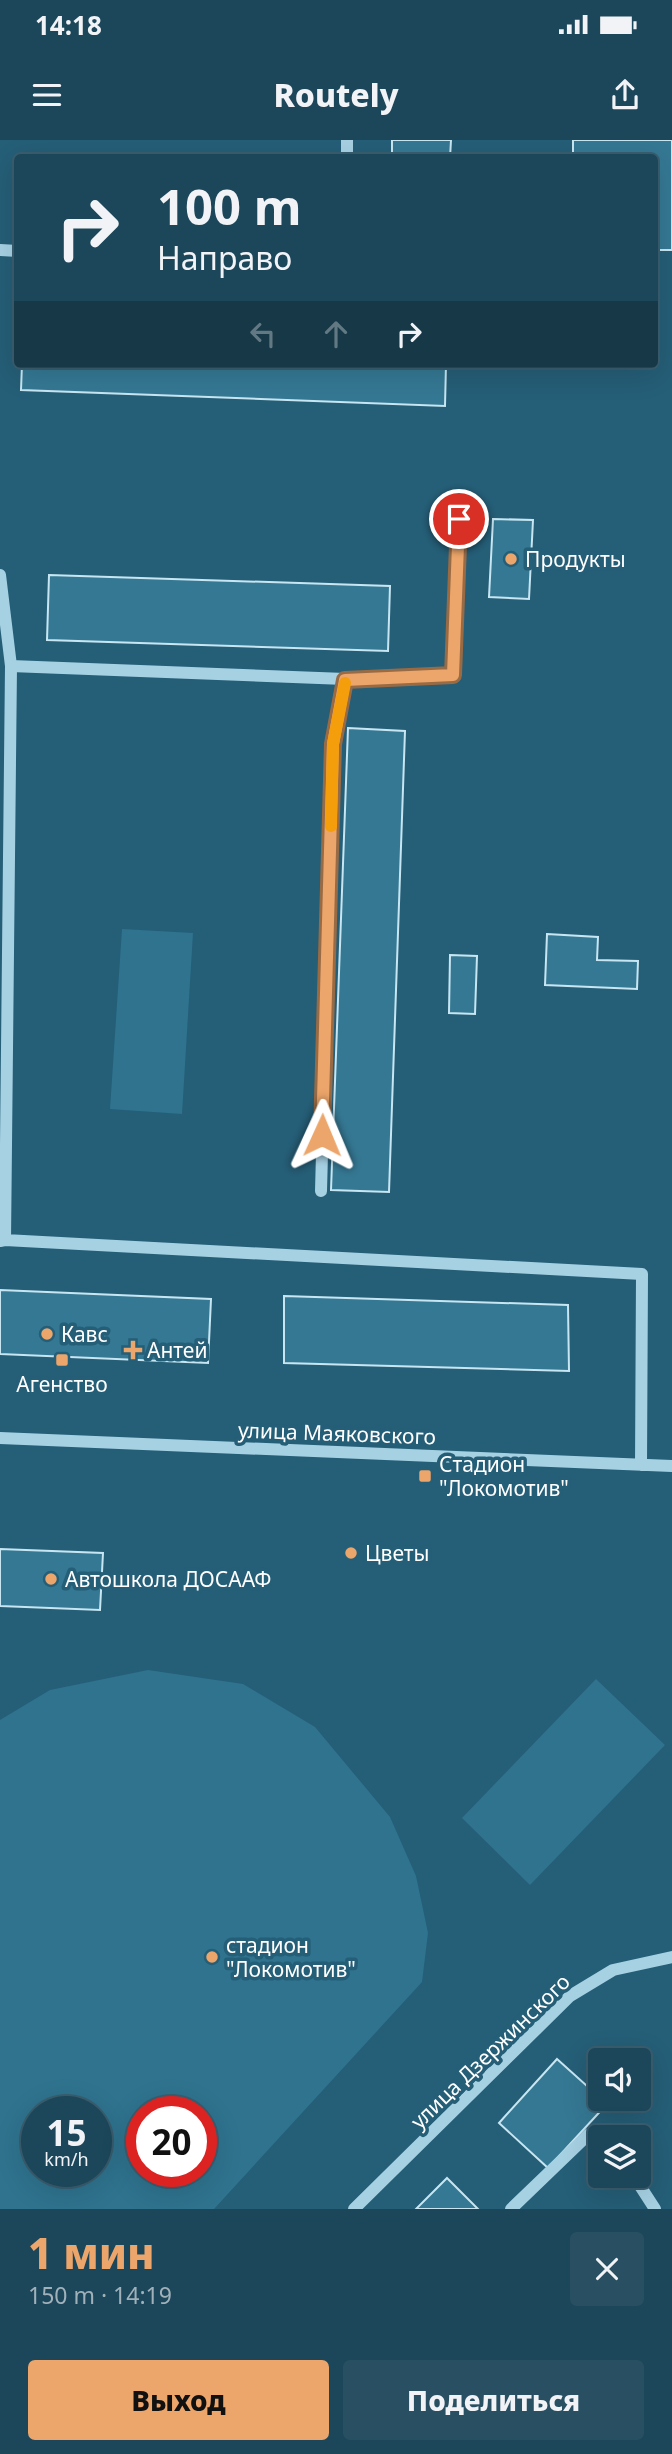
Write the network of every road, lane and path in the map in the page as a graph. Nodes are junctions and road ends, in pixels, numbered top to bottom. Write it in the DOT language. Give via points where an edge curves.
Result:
graph roads {
  1 [pos="459,519"];
  2 [pos="0,575"];
  3 [pos="11,666"];
  4 [pos="345,680"];
  5 [pos="321,1191"];
  6 [pos="2,1240"];
  7 [pos="0,1438"];
  8 [pos="641,1465"];
  9 [pos="672,1466"];
  10 [pos="672,1957"];
  11 [pos="588,2135"];
  12 [pos="641,2188"];
  13 [pos="355,2209"];
  14 [pos="511,2209"];
  15 [pos="655,2209"];
  1 -- 4 [label="street" via="453,675"];
  2 -- 3 [label="street"];
  3 -- 4 [label="street"];
  3 -- 6 [label="street"];
  4 -- 5 [label="street" via="333,744"];
  6 -- 8 [label="street" via="642,1274"];
  7 -- 8 [label="street, улица Маяковского"];
  8 -- 9 [label="street, улица Маяковского"];
  10 -- 13 [label="street, улица Дзержинского" via="613,1969 570,1996"];
  11 -- 14 [label="street"];
  12 -- 15 [label="street"];
}
